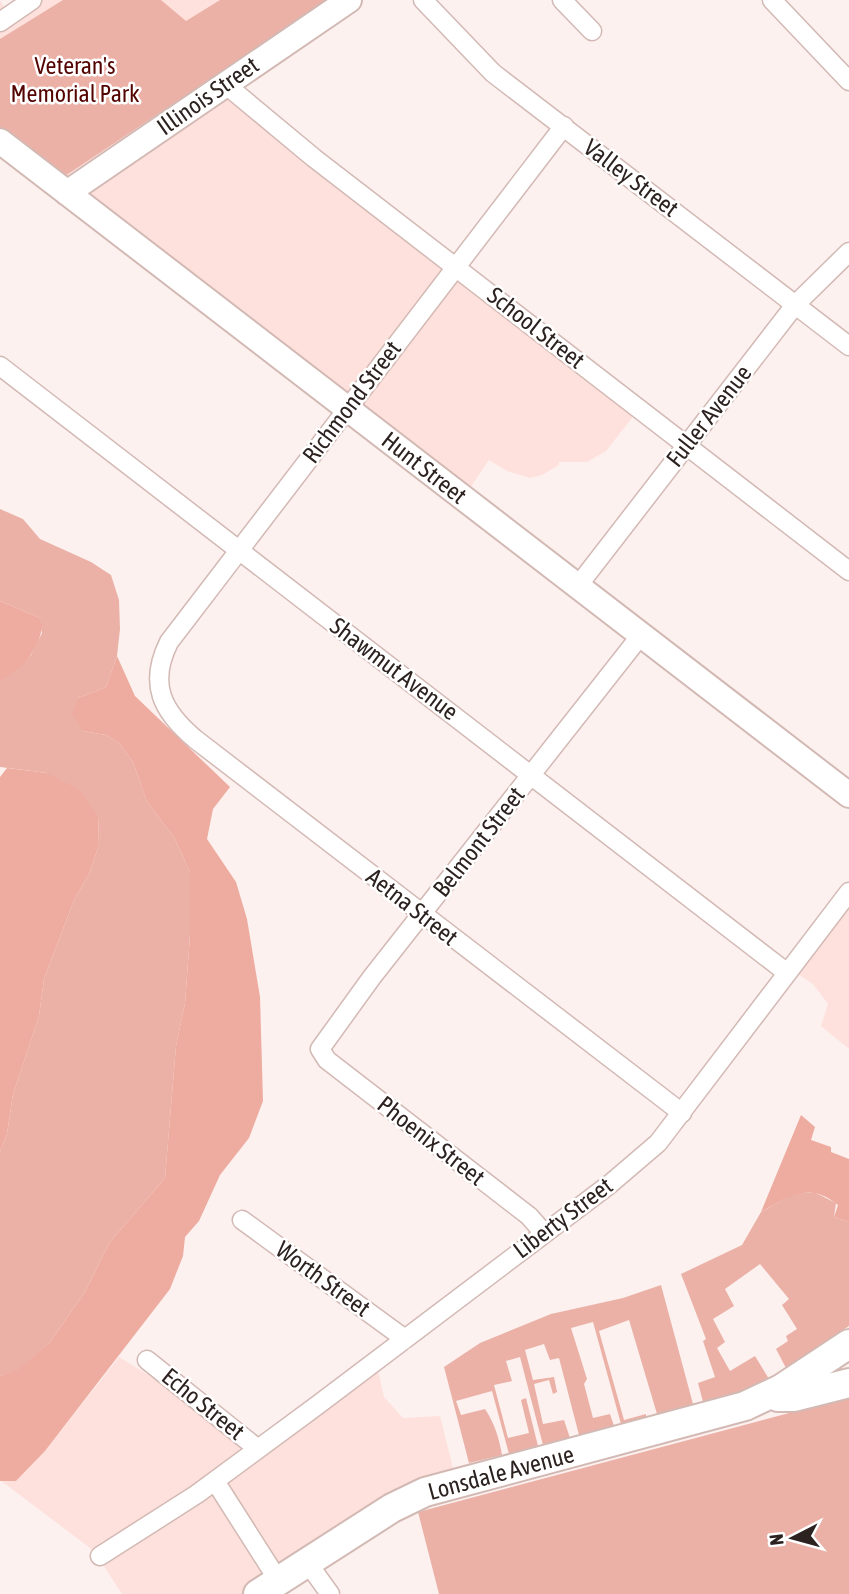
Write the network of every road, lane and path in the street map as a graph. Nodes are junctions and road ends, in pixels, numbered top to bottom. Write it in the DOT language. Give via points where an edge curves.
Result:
graph roads {
  1 [pos="32,0"];
  2 [pos="349,0"];
  3 [pos="423,0"];
  4 [pos="562,0"];
  5 [pos="772,0"];
  6 [pos="0,22"];
  7 [pos="592,31"];
  8 [pos="849,81"];
  9 [pos="225,85"];
  10 [pos="564,126"];
  11 [pos="0,141"];
  12 [pos="67,193"];
  13 [pos="849,252"];
  14 [pos="456,266"];
  15 [pos="795,305"];
  16 [pos="849,346"];
  17 [pos="0,366"];
  18 [pos="347,409"];
  19 [pos="686,444"];
  20 [pos="239,550"];
  21 [pos="849,571"];
  22 [pos="578,587"];
  23 [pos="641,635"];
  24 [pos="160,686"];
  25 [pos="531,774"];
  26 [pos="849,795"];
  27 [pos="849,892"];
  28 [pos="422,916"];
  29 [pos="786,972"];
  30 [pos="320,1049"];
  31 [pos="682,1113"];
  32 [pos="242,1220"];
  33 [pos="543,1232"];
  34 [pos="405,1339"];
  35 [pos="847,1348"];
  36 [pos="147,1360"];
  37 [pos="849,1383"];
  38 [pos="764,1398"];
  39 [pos="258,1449"];
  40 [pos="215,1481"];
  41 [pos="100,1556"];
  42 [pos="307,1562"];
  43 [pos="268,1587"];
  44 [pos="330,1594"];
  1 -- 6 [label="street"];
  2 -- 9 [label="main road, Illinois Street"];
  3 -- 10 [label="street, Valley Street" via="493,73"];
  4 -- 7 [label="street"];
  5 -- 8 [label="street"];
  9 -- 12 [label="main road, Illinois Street"];
  9 -- 14 [label="street, School Street"];
  10 -- 14 [label="street, Richmond Street"];
  10 -- 15 [label="street, Valley Street"];
  11 -- 12 [label="main road, Hunt Street"];
  12 -- 18 [label="main road, Hunt Street"];
  13 -- 15 [label="street, Fuller Avenue"];
  14 -- 18 [label="street, Richmond Street"];
  14 -- 19 [label="street, School Street"];
  15 -- 16 [label="street, Valley Street"];
  15 -- 19 [label="street, Fuller Avenue"];
  17 -- 20 [label="street, Shawmut Avenue"];
  18 -- 20 [label="street, Richmond Street"];
  18 -- 22 [label="main road, Hunt Street"];
  19 -- 21 [label="street, School Street"];
  19 -- 22 [label="street, Fuller Avenue"];
  20 -- 24 [label="street, Richmond Street" via="169,642 161,658"];
  20 -- 25 [label="street, Shawmut Avenue"];
  22 -- 23 [label="main road, Hunt Street"];
  23 -- 25 [label="street, Belmont Street"];
  23 -- 26 [label="main road, Hunt Street"];
  24 -- 28 [label="street, Aetna Street" via="165,710 174,721"];
  25 -- 28 [label="street, Belmont Street"];
  25 -- 29 [label="street, Shawmut Avenue"];
  27 -- 29 [label="street, Liberty Street"];
  28 -- 30 [label="street, Belmont Street"];
  28 -- 31 [label="street, Aetna Street"];
  29 -- 31 [label="street, Liberty Street"];
  30 -- 33 [label="street, Phoenix Street" via="327,1060 529,1216"];
  31 -- 33 [label="street, Liberty Street" via="658,1143"];
  32 -- 34 [label="street, Worth Street"];
  33 -- 34 [label="street, Liberty Street"];
  34 -- 39 [label="street, Liberty Street"];
  35 -- 38 [label="main road, Lonsdale Avenue"];
  36 -- 39 [label="street, Echo Street"];
  37 -- 38 [label="main road, Lonsdale Avenue" via="794,1397"];
  38 -- 42 [label="main road, Lonsdale Avenue" via="678,1426 425,1492"];
  39 -- 40 [label="street, Liberty Street"];
  40 -- 41 [label="street, Liberty Street"];
  40 -- 43 [label="street"];
  42 -- 43 [label="main road, Lonsdale Avenue"];
  42 -- 44 [label="street"];
}
